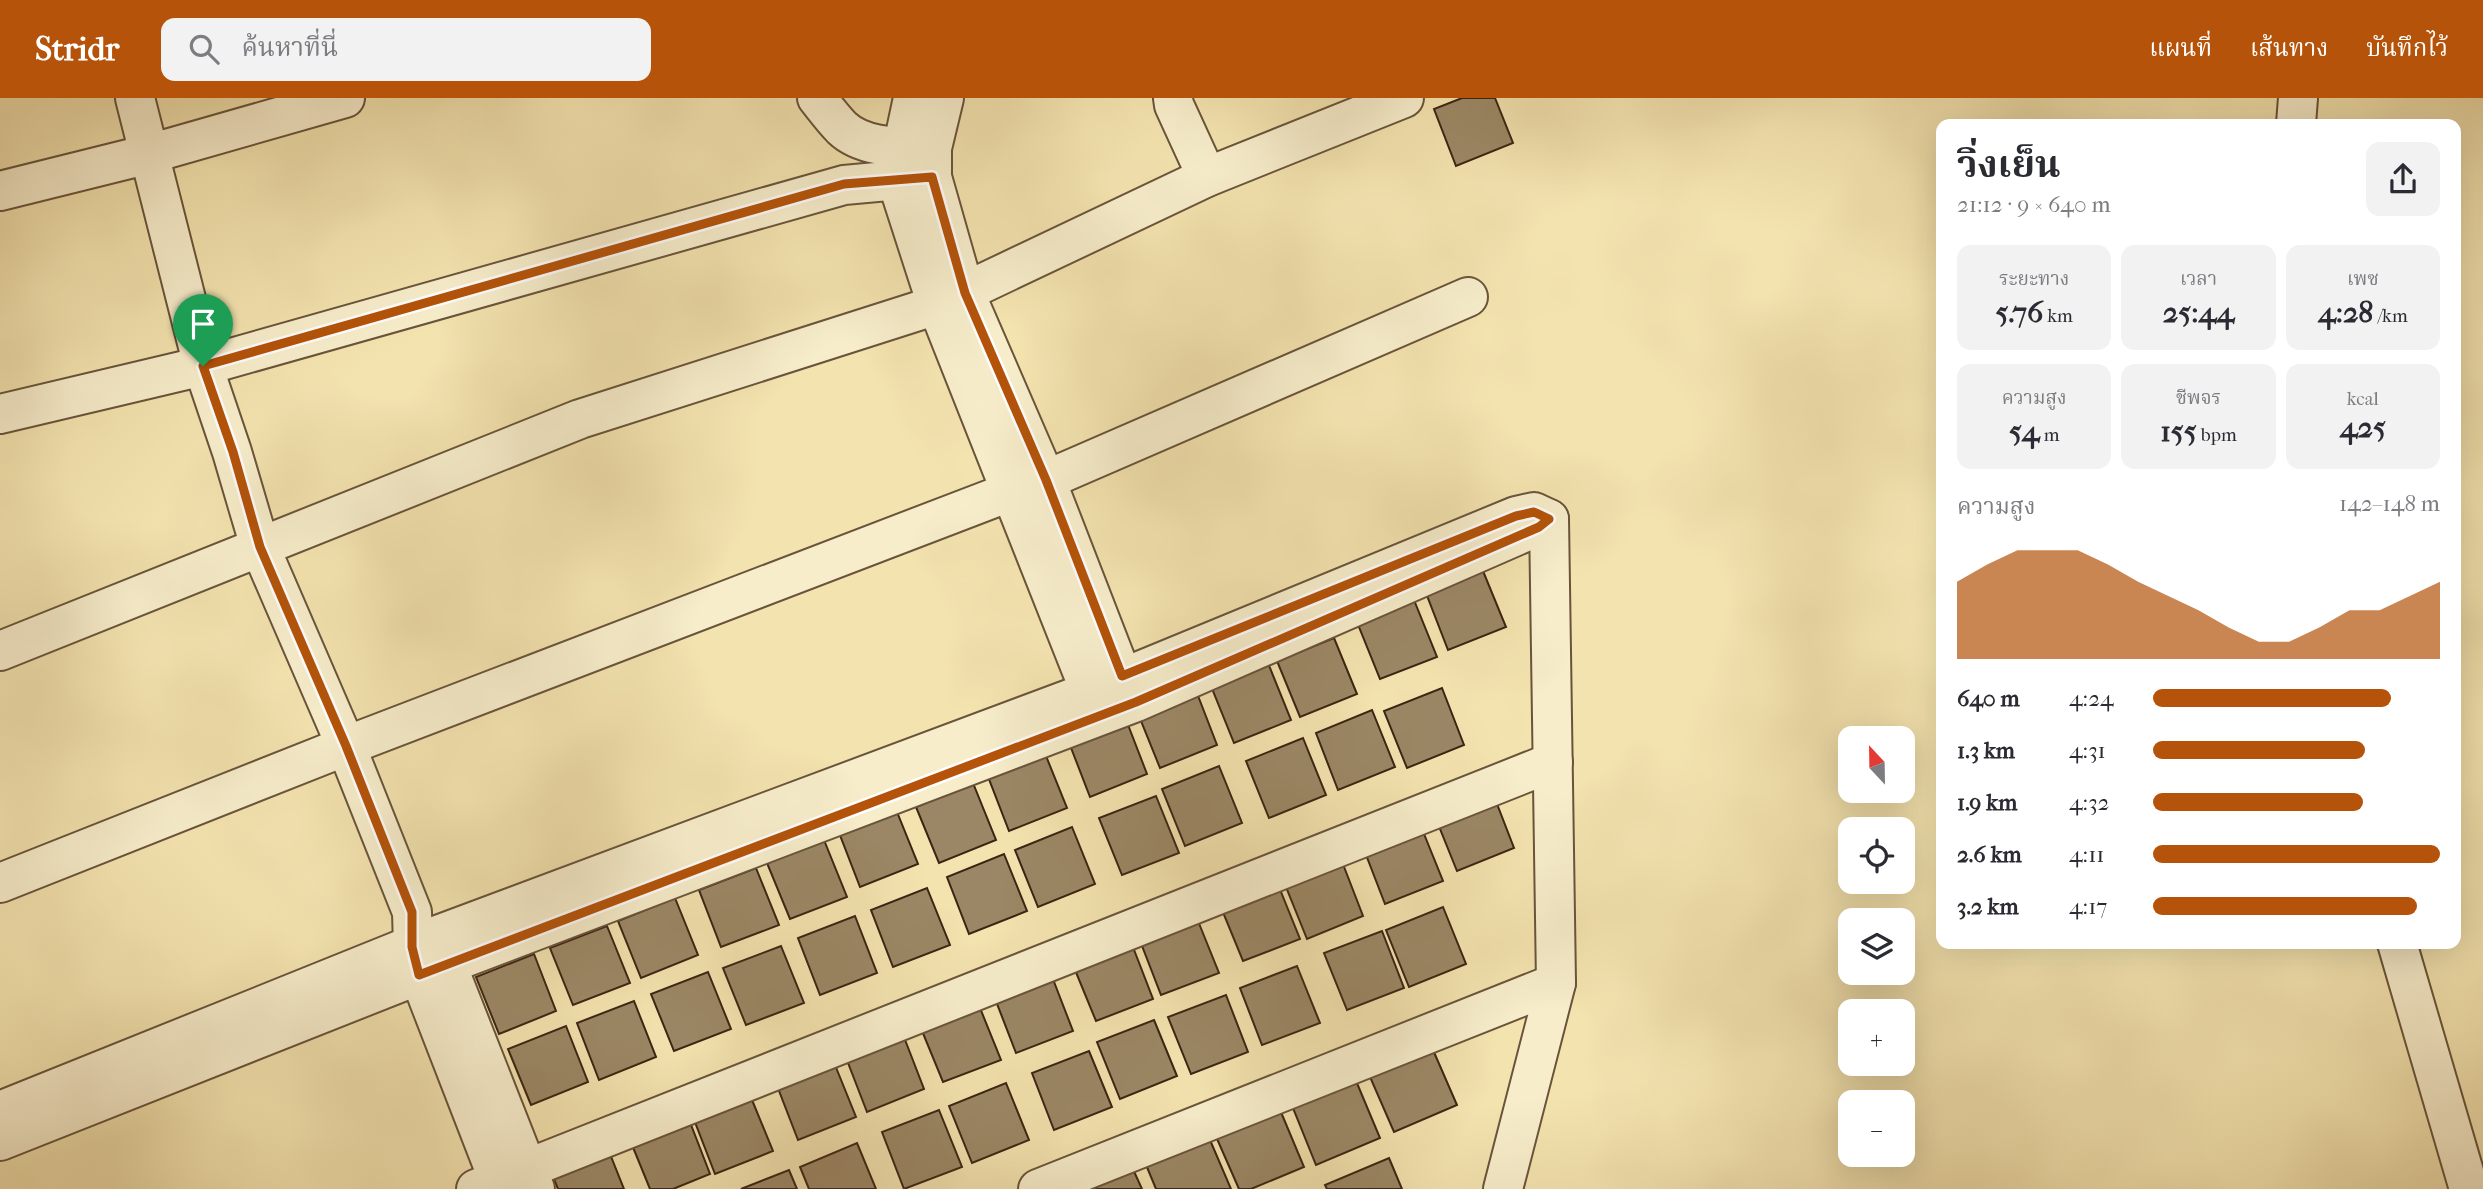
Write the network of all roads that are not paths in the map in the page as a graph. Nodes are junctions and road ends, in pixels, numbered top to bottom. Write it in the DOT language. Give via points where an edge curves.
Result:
graph roads {
  1 [pos="135,98"];
  2 [pos="345,98"];
  3 [pos="817,98"];
  4 [pos="913,98"];
  5 [pos="944,98"];
  6 [pos="1173,98"];
  7 [pos="1404,98"];
  8 [pos="2298,98"];
  9 [pos="2296,119"];
  10 [pos="149,154"];
  11 [pos="915,163"];
  12 [pos="1207,177"];
  13 [pos="0,191"];
  14 [pos="1468,296"];
  15 [pos="951,299"];
  16 [pos="203,366"];
  17 [pos="0,414"];
  18 [pos="1029,485"];
  19 [pos="260,547"];
  20 [pos="0,651"];
  21 [pos="1112,696"];
  22 [pos="346,746"];
  23 [pos="1553,762"];
  24 [pos="0,883"];
  25 [pos="425,947"];
  26 [pos="2399,949"];
  27 [pos="1556,983"];
  28 [pos="0,1111"];
  29 [pos="0,1141"];
  30 [pos="508,1183"];
  31 [pos="1038,1189"];
  32 [pos="1503,1189"];
  33 [pos="2469,1189"];
  1 -- 10 [label="street"];
  2 -- 10 [label="street"];
  3 -- 11 [label="street" via="843,129"];
  4 -- 11 [label="street"];
  5 -- 11 [label="street"];
  6 -- 12 [label="street"];
  7 -- 12 [label="street"];
  8 -- 9 [label="street"];
  10 -- 13 [label="street"];
  10 -- 16 [label="street"];
  11 -- 15 [label="street"];
  11 -- 16 [label="street"];
  12 -- 15 [label="street"];
  14 -- 18 [label="street"];
  15 -- 18 [label="street"];
  15 -- 19 [label="street" via="580,419"];
  16 -- 17 [label="street"];
  16 -- 19 [label="street"];
  18 -- 21 [label="street"];
  18 -- 22 [label="street"];
  19 -- 20 [label="street"];
  19 -- 22 [label="street"];
  21 -- 23 [label="street" via="1516,516 1534,512 1549,519"];
  21 -- 25 [label="street"];
  22 -- 24 [label="street"];
  22 -- 25 [label="street"];
  23 -- 27 [label="street"];
  23 -- 30 [label="street"];
  25 -- 28 [label="street"];
  25 -- 29 [label="street"];
  25 -- 30 [label="street"];
  26 -- 33 [label="street"];
  27 -- 31 [label="street"];
  27 -- 32 [label="street"];
}
